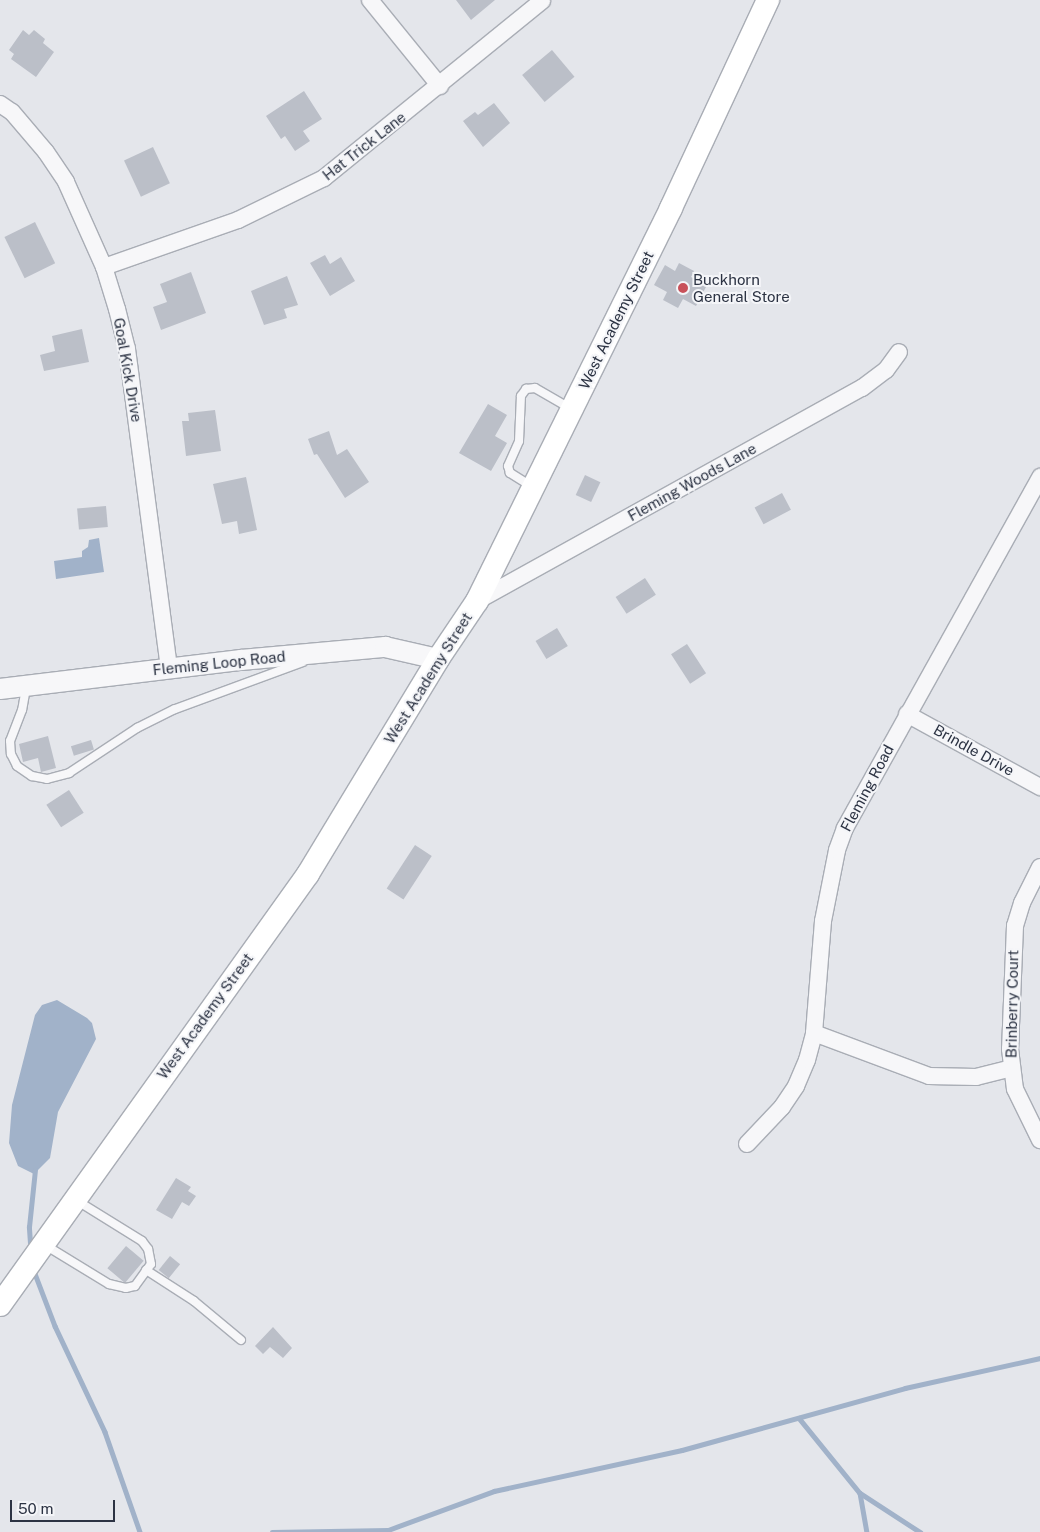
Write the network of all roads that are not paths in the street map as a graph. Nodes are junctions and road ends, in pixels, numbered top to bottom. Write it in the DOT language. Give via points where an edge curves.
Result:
graph roads {
  1 [pos="370,0"];
  2 [pos="768,0"];
  3 [pos="542,1"];
  4 [pos="440,86"];
  5 [pos="0,104"];
  6 [pos="104,267"];
  7 [pos="899,352"];
  8 [pos="573,410"];
  9 [pos="1040,477"];
  10 [pos="534,488"];
  11 [pos="477,601"];
  12 [pos="329,652"];
  13 [pos="438,659"];
  14 [pos="169,668"];
  15 [pos="26,686"];
  16 [pos="0,689"];
  17 [pos="907,714"];
  18 [pos="1040,787"];
  19 [pos="1040,867"];
  20 [pos="814,1033"];
  21 [pos="1011,1068"];
  22 [pos="1040,1140"];
  23 [pos="747,1144"];
  24 [pos="75,1199"];
  25 [pos="44,1244"];
  26 [pos="146,1270"];
  27 [pos="0,1306"];
  28 [pos="241,1340"];
  1 -- 4 [label="street"];
  2 -- 8 [label="main road, West Academy Street"];
  3 -- 4 [label="street, Hat Trick Lane"];
  4 -- 6 [label="street, Hat Trick Lane" via="324,178 238,220"];
  5 -- 6 [label="street, Goal Kick Drive" via="12,112 41,146 66,182"];
  6 -- 14 [label="street, Goal Kick Drive" via="127,349"];
  7 -- 11 [label="street, Fleming Woods Lane" via="886,370 862,388"];
  8 -- 10 [label="main road, West Academy Street"];
  8 -- 10 [label="lane" via="535,388 526,389 521,396 519,441 508,466 510,472"];
  9 -- 17 [label="street, Fleming Road"];
  10 -- 11 [label="main road, West Academy Street"];
  11 -- 13 [label="main road, West Academy Street"];
  12 -- 13 [label="street, Fleming Loop Road" via="385,648"];
  12 -- 14 [label="street, Fleming Loop Road"];
  12 -- 15 [label="lane" via="175,709 137,728 69,773 47,779 32,776 17,766 11,754 10,741 22,710"];
  13 -- 24 [label="main road, West Academy Street" via="308,874"];
  14 -- 15 [label="street, Fleming Loop Road"];
  15 -- 16 [label="street, Fleming Loop Road"];
  17 -- 18 [label="street, Brindle Drive"];
  17 -- 20 [label="street, Fleming Road" via="854,809 837,850 823,921"];
  19 -- 21 [label="street, Brinberry Court" via="1022,903 1016,926"];
  20 -- 21 [label="street" via="930,1076 976,1077"];
  20 -- 23 [label="street, Fleming Road" via="796,1086 768,1124"];
  21 -- 22 [label="street, Brinberry Court" via="1022,1107"];
  24 -- 25 [label="main road, West Academy Street"];
  24 -- 26 [label="lane" via="142,1241 148,1249 151,1264"];
  25 -- 26 [label="lane" via="109,1284 126,1288 135,1286"];
  25 -- 27 [label="main road, West Academy Street"];
  26 -- 28 [label="lane" via="194,1301"];
}
